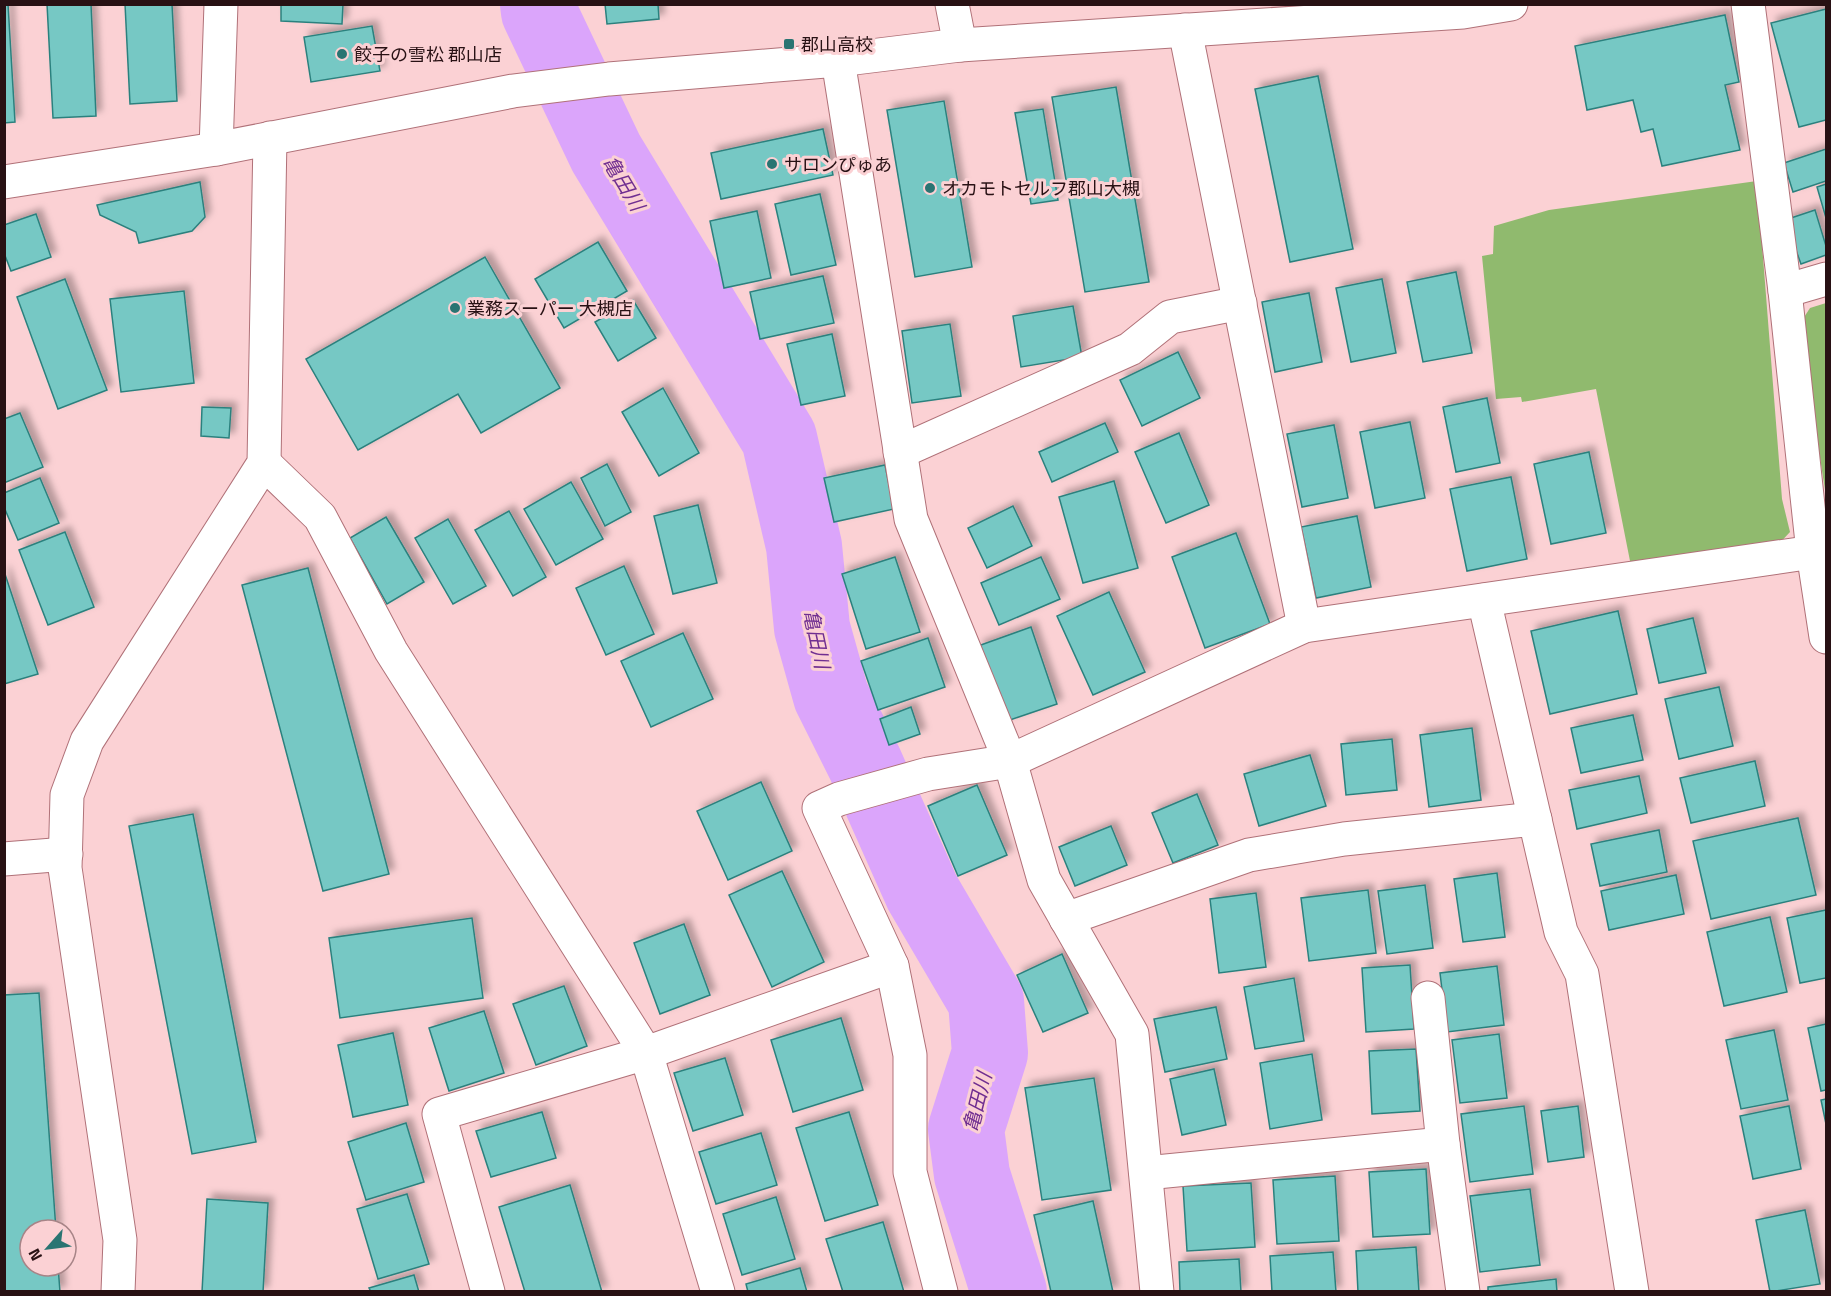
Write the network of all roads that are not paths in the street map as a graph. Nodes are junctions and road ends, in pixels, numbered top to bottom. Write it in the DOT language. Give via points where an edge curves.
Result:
graph roads {
  1 [pos="221,4"];
  2 [pos="952,4"];
  3 [pos="1511,4"];
  4 [pos="1748,4"];
  5 [pos="1185,30"];
  6 [pos="960,45"];
  7 [pos="838,60"];
  8 [pos="270,138"];
  9 [pos="216,149"];
  10 [pos="4,182"];
  11 [pos="1827,279"];
  12 [pos="1785,291"];
  13 [pos="1240,303"];
  14 [pos="900,452"];
  15 [pos="264,463"];
  16 [pos="1813,552"];
  17 [pos="1484,600"];
  18 [pos="1304,626"];
  19 [pos="1827,637"];
  20 [pos="1010,761"];
  21 [pos="1535,819"];
  22 [pos="66,854"];
  23 [pos="4,860"];
  24 [pos="1066,919"];
  25 [pos="892,966"];
  26 [pos="1428,998"];
  27 [pos="646,1053"];
  28 [pos="1443,1144"];
  29 [pos="1146,1173"];
  30 [pos="118,1292"];
  31 [pos="488,1292"];
  32 [pos="718,1292"];
  33 [pos="941,1292"];
  34 [pos="1157,1292"];
  35 [pos="1463,1292"];
  36 [pos="1632,1292"];
  1 -- 9 [label="street"];
  2 -- 6 [label="street"];
  3 -- 5 [label="street" via="1463,12"];
  4 -- 12 [label="street"];
  5 -- 6 [label="street"];
  5 -- 13 [label="street"];
  6 -- 7 [label="street"];
  7 -- 8 [label="street" via="513,91"];
  7 -- 14 [label="street"];
  8 -- 9 [label="street"];
  8 -- 15 [label="street"];
  9 -- 10 [label="street"];
  11 -- 12 [label="street"];
  12 -- 16 [label="street"];
  13 -- 14 [label="street" via="1170,317 1130,349"];
  13 -- 18 [label="street"];
  14 -- 20 [label="street" via="911,519"];
  15 -- 22 [label="street" via="87,741 67,795"];
  15 -- 27 [label="street" via="320,517 391,651"];
  16 -- 17 [label="street"];
  16 -- 19 [label="street"];
  17 -- 18 [label="street"];
  17 -- 21 [label="street"];
  18 -- 20 [label="street"];
  20 -- 24 [label="street" via="1044,880"];
  20 -- 25 [label="street" via="901,780 819,808"];
  21 -- 24 [label="street" via="1344,839 1249,855"];
  21 -- 36 [label="street" via="1561,932 1582,974"];
  22 -- 23 [label="street"];
  22 -- 30 [label="street" via="120,1240"];
  24 -- 29 [label="street" via="1132,1034"];
  25 -- 27 [label="street"];
  25 -- 33 [label="street" via="910,1055 910,1172"];
  26 -- 28 [label="street"];
  27 -- 31 [label="street" via="439,1114"];
  27 -- 32 [label="street"];
  28 -- 29 [label="street"];
  28 -- 35 [label="street"];
  29 -- 34 [label="street"];
}
